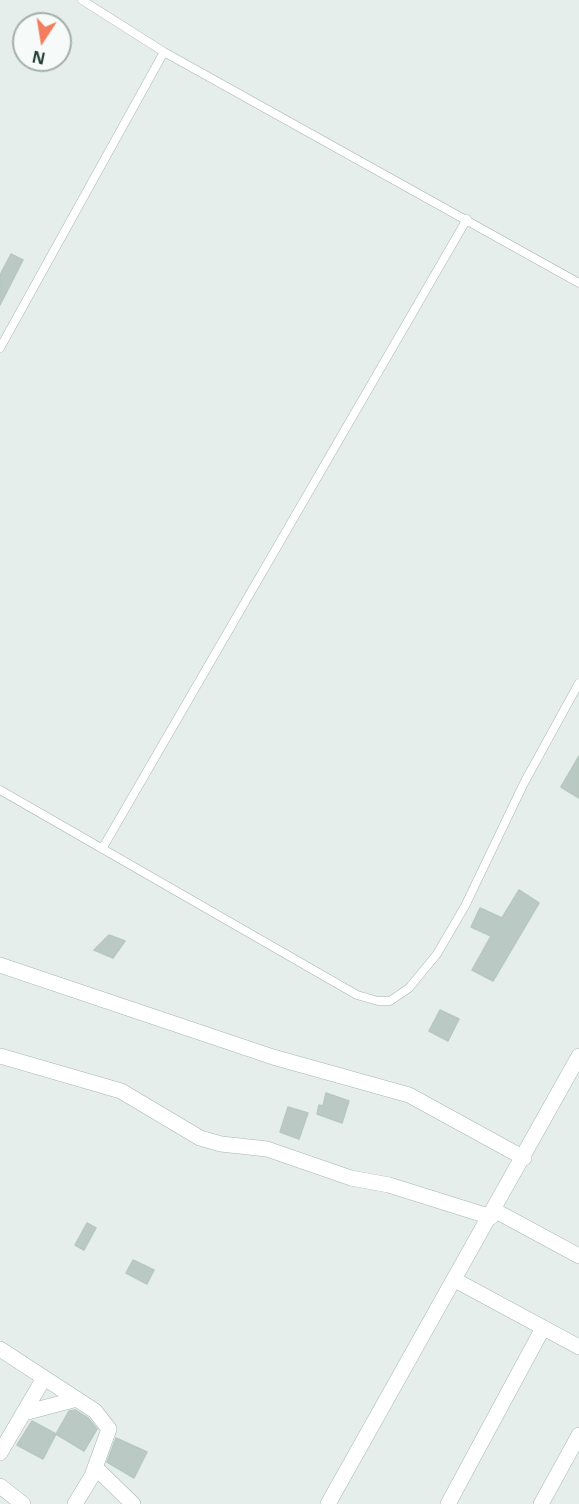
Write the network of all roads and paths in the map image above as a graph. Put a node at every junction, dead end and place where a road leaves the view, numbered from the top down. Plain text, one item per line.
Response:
1 (82, 0) edge
2 (164, 52) junction
3 (467, 219) junction
4 (579, 283) edge
5 (0, 348) edge
6 (579, 683) edge
7 (0, 790) edge
8 (102, 849) junction
9 (0, 965) edge
10 (0, 1056) edge
11 (579, 1056) edge
12 (524, 1158) junction
13 (492, 1214) junction
14 (579, 1256) edge
15 (455, 1280) junction
16 (543, 1328) junction
17 (579, 1347) edge
18 (0, 1349) edge
19 (44, 1378) junction
20 (77, 1399) junction
21 (24, 1413) junction
22 (579, 1435) edge
23 (0, 1454) edge
24 (95, 1467) junction
25 (0, 1486) edge
26 (0, 1499) edge
27 (3, 1504) edge
28 (23, 1504) edge
29 (75, 1504) edge
30 (133, 1504) edge
31 (328, 1504) edge
32 (448, 1504) edge
33 (541, 1504) edge

1 - 2 lane
2 - 3 lane
2 - 5 lane
3 - 4 lane
3 - 8 lane
6 - 8 lane
7 - 8 lane
9 - 12 street
10 - 13 street
11 - 12 street
12 - 13 street
13 - 14 street
13 - 15 street
15 - 16 street
15 - 31 street
16 - 17 street
16 - 32 street
18 - 19 street
19 - 20 street
19 - 21 street
20 - 21 street
20 - 24 street
21 - 23 street
22 - 33 street
24 - 29 street
24 - 30 street
25 - 28 street
26 - 27 street

